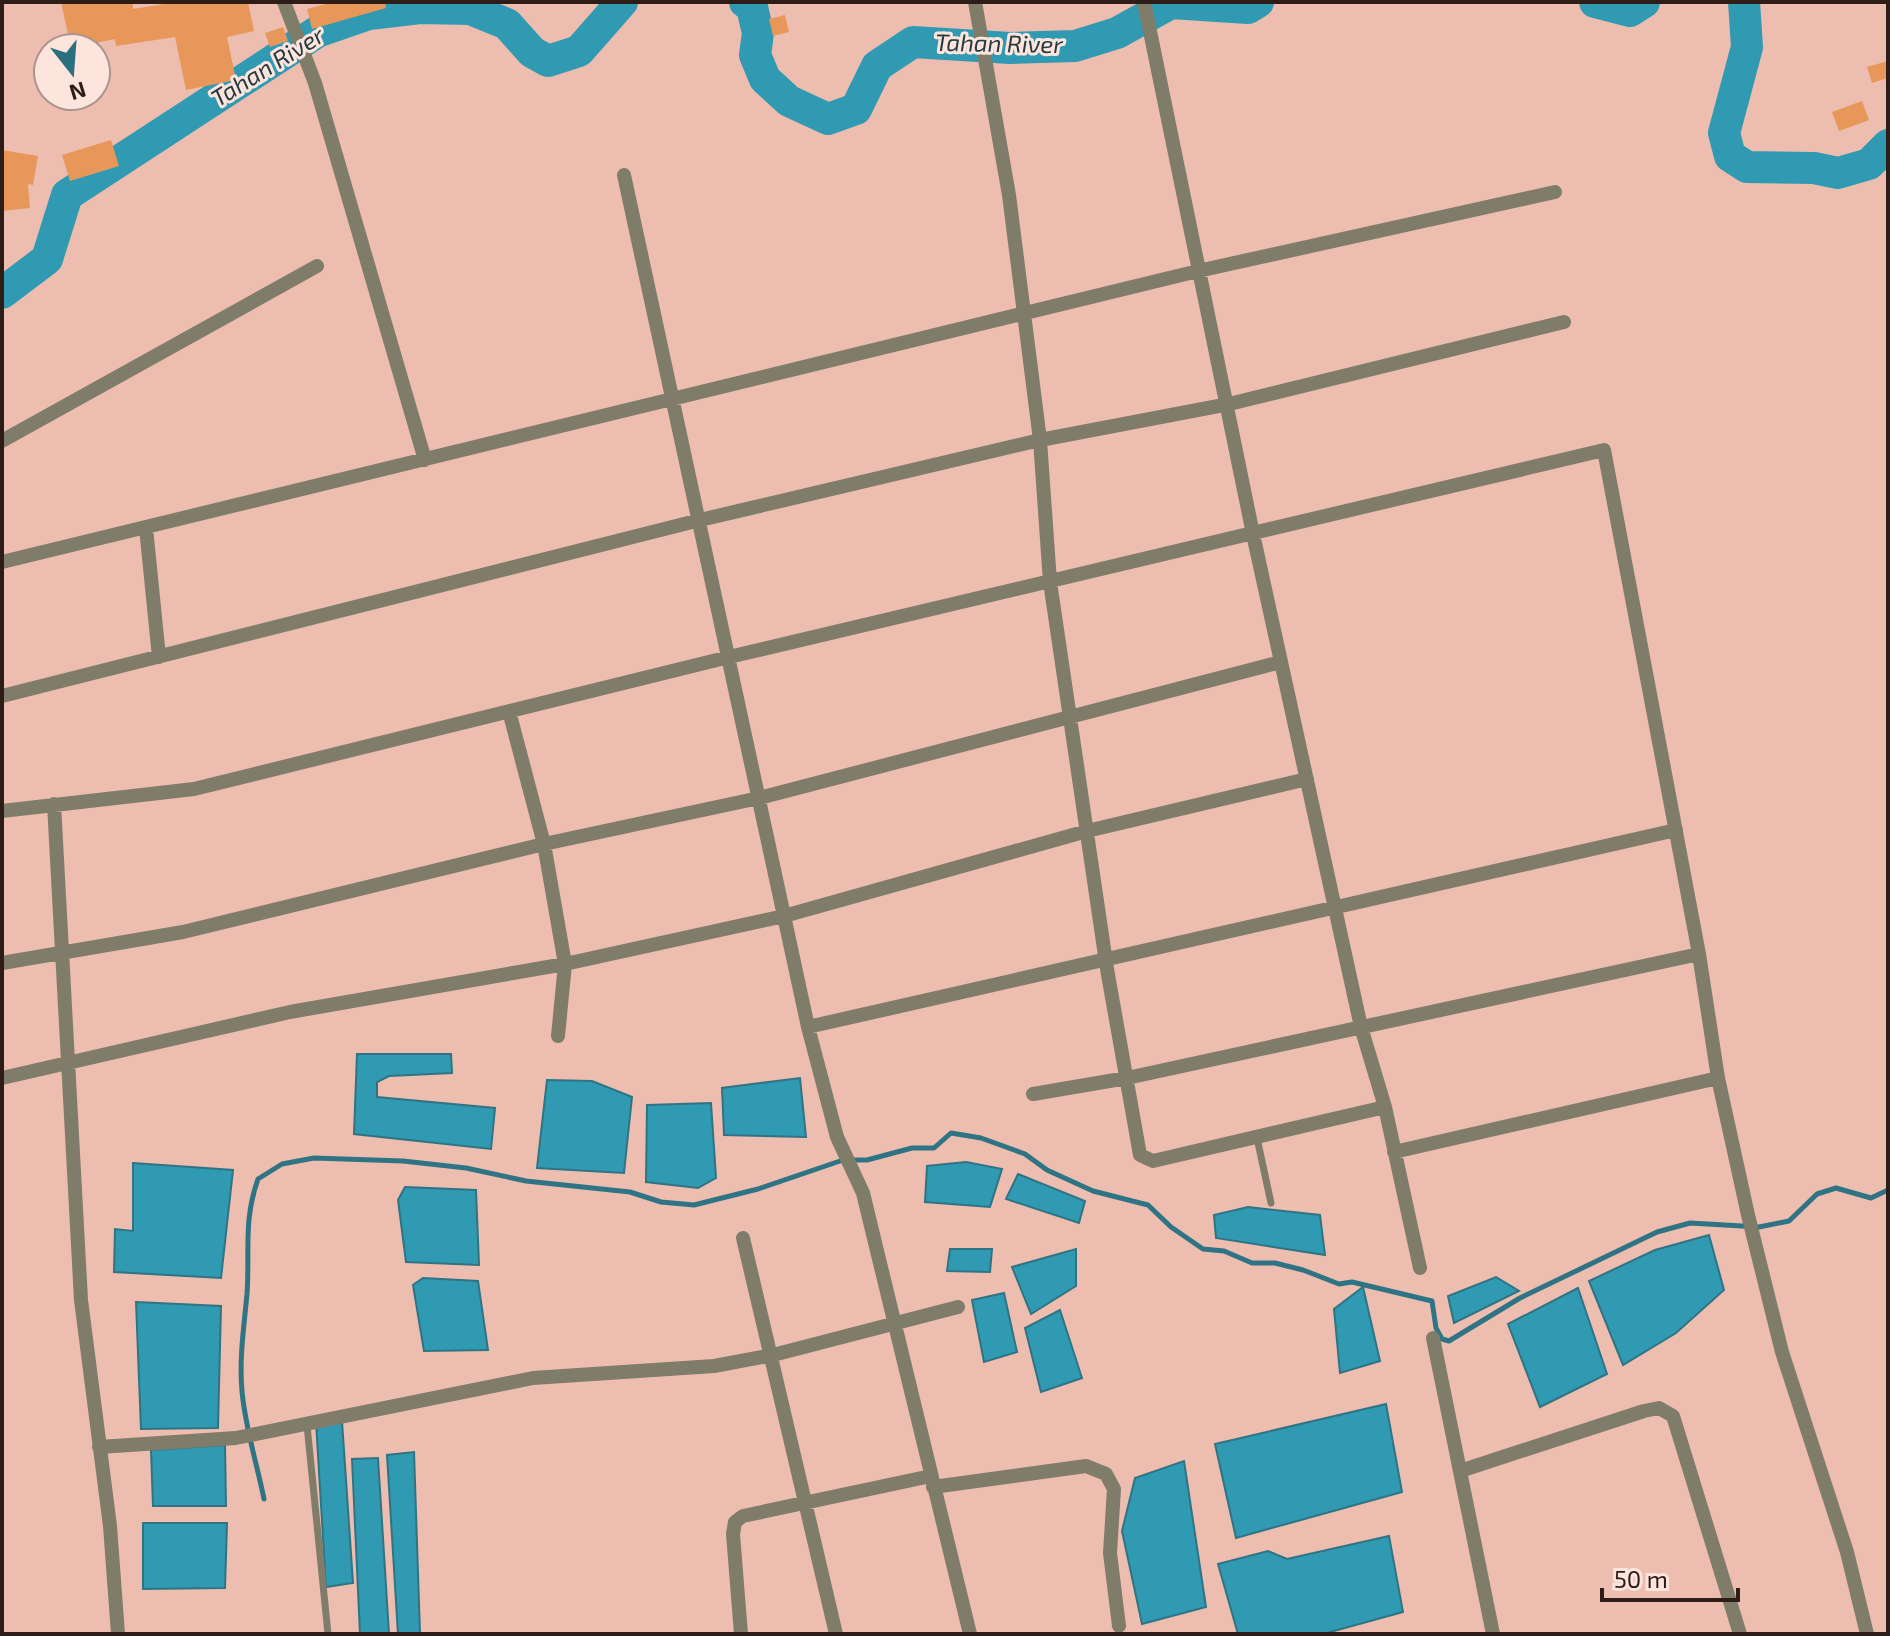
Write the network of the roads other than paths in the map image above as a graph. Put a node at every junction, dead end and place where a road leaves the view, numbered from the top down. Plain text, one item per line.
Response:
1 (975, 2) edge
2 (1144, 2) edge
3 (286, 8) edge
4 (624, 175) dead end
5 (1555, 192) dead end
6 (317, 266) dead end
7 (1198, 271) junction
8 (1022, 313) junction
9 (1564, 322) dead end
10 (673, 400) junction
11 (1229, 404) junction
12 (1040, 440) junction
13 (2, 441) edge
14 (425, 460) junction
15 (700, 520) junction
16 (146, 528) junction
17 (1253, 534) junction
18 (2, 562) edge
19 (1050, 582) junction
20 (159, 657) junction
21 (729, 657) junction
22 (1281, 662) junction
23 (2, 696) edge
24 (509, 711) junction
25 (1069, 717) junction
26 (1307, 779) junction
27 (759, 798) junction
28 (54, 804) junction
29 (2, 811) edge
30 (1676, 830) junction
31 (1087, 831) junction
32 (544, 844) junction
33 (1335, 908) junction
34 (784, 916) junction
35 (61, 954) junction
36 (1699, 954) junction
37 (1106, 958) junction
38 (2, 963) edge
39 (565, 964) junction
40 (808, 1027) junction
41 (1361, 1027) junction
42 (558, 1036) dead end
43 (66, 1064) junction
44 (2, 1078) edge
45 (1127, 1078) junction
46 (1718, 1078) junction
47 (1033, 1094) dead end
48 (1385, 1107) junction
49 (1257, 1138) junction
50 (1394, 1152) junction
51 (1271, 1203) dead end
52 (743, 1238) dead end
53 (1420, 1268) dead end
54 (958, 1307) dead end
55 (895, 1323) junction
56 (1433, 1338) dead end
57 (773, 1355) junction
58 (307, 1425) junction
59 (99, 1447) junction
60 (1460, 1471) junction
61 (932, 1482) junction
62 (805, 1501) junction
63 (1119, 1626) dead end
64 (118, 1634) edge
65 (328, 1634) edge
66 (741, 1634) edge
67 (836, 1634) edge
68 (970, 1634) edge
69 (1493, 1634) edge
70 (1740, 1634) edge
71 (1867, 1634) edge

1 - 8 street
2 - 7 street
3 - 14 street
4 - 10 street
5 - 7 street
6 - 13 street
7 - 8 street
7 - 11 street
8 - 10 street
8 - 12 street
9 - 11 street
10 - 14 street
10 - 15 street
11 - 12 street
11 - 17 street
12 - 15 street
12 - 19 street
14 - 16 street
15 - 20 street
15 - 21 street
16 - 18 street
16 - 20 street
17 - 19 street
17 - 22 street
17 - 30 street
19 - 21 street
19 - 25 street
20 - 23 street
21 - 24 street
21 - 27 street
22 - 25 street
22 - 26 street
24 - 28 street
24 - 32 street
25 - 27 street
25 - 31 street
26 - 31 street
26 - 33 street
27 - 32 street
27 - 34 street
28 - 29 street
28 - 35 street
30 - 33 street
30 - 36 street
31 - 34 street
31 - 37 street
32 - 35 street
32 - 39 street
33 - 37 street
33 - 41 street
34 - 39 street
34 - 40 street
35 - 38 street
35 - 43 street
36 - 41 street
36 - 46 street
37 - 40 street
37 - 45 street
39 - 42 street
39 - 43 street
40 - 55 street
41 - 45 street
41 - 48 street
43 - 44 street
43 - 59 street
45 - 47 street
45 - 49 street
46 - 50 street
46 - 71 street
48 - 49 street
48 - 50 street
49 - 51 lane
50 - 53 street
52 - 57 street
54 - 55 street
55 - 57 street
55 - 61 street
56 - 60 street
57 - 58 street
57 - 62 street
58 - 59 street
58 - 65 lane
59 - 64 street
60 - 69 street
60 - 70 street
61 - 62 street
61 - 63 street
61 - 68 street
62 - 66 street
62 - 67 street

